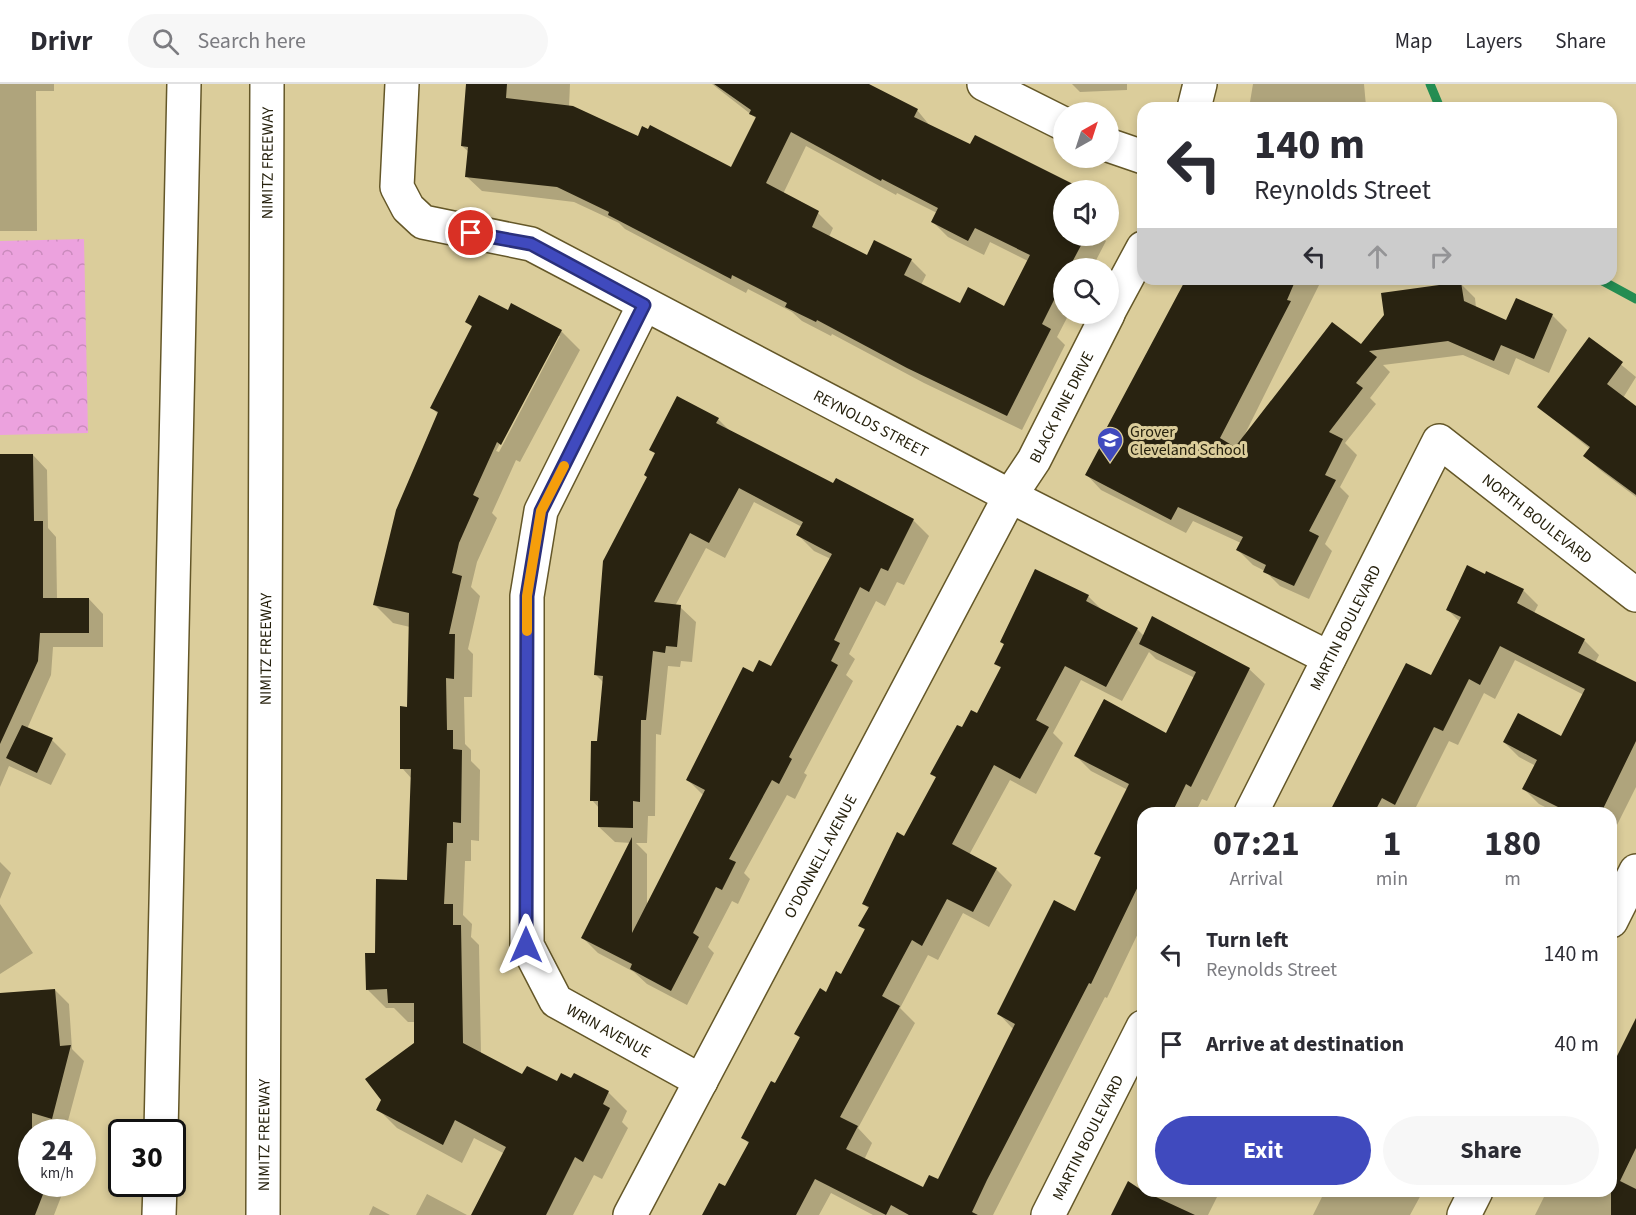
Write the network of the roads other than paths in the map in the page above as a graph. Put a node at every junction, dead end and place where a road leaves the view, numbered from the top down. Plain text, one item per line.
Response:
1 (184, 84) edge
2 (267, 84) edge
3 (402, 84) edge
4 (984, 84) edge
5 (1200, 84) edge
6 (1196, 102) edge
7 (1053, 118) edge
8 (1119, 149) edge
9 (1137, 155) edge
10 (1137, 259) edge
11 (1119, 293) edge
12 (644, 305) junction
13 (1102, 324) edge
14 (1439, 441) joint
15 (1010, 495) junction
16 (1636, 595) edge
17 (1329, 658) junction
18 (1254, 807) edge
19 (1636, 871) edge
20 (1617, 909) edge
21 (1137, 1039) edge
22 (701, 1080) junction
23 (161, 1119) edge
24 (160, 1197) edge
25 (1473, 1197) edge
26 (159, 1215) edge
27 (263, 1215) edge
28 (630, 1215) edge
29 (1048, 1215) edge
30 (1464, 1215) edge

1 - 23 main road
2 - 27 main road, NIMITZ FREEWAY
3 - 12 main road, REYNOLDS STREET
4 - 7 main road
5 - 6 main road
8 - 9 main road
10 - 11 main road, BLACK PINE DRIVE
12 - 15 main road, REYNOLDS STREET
12 - 22 main road, WRIN AVENUE
13 - 15 main road, BLACK PINE DRIVE
14 - 16 main road, NORTH BOULEVARD
14 - 17 main road, MARTIN BOULEVARD
15 - 17 main road, REYNOLDS STREET
15 - 22 main road, O'DONNELL AVENUE
17 - 18 main road, MARTIN BOULEVARD
19 - 20 main road
21 - 29 main road, MARTIN BOULEVARD
22 - 28 main road, O'DONNELL AVENUE
24 - 26 main road
25 - 30 main road

